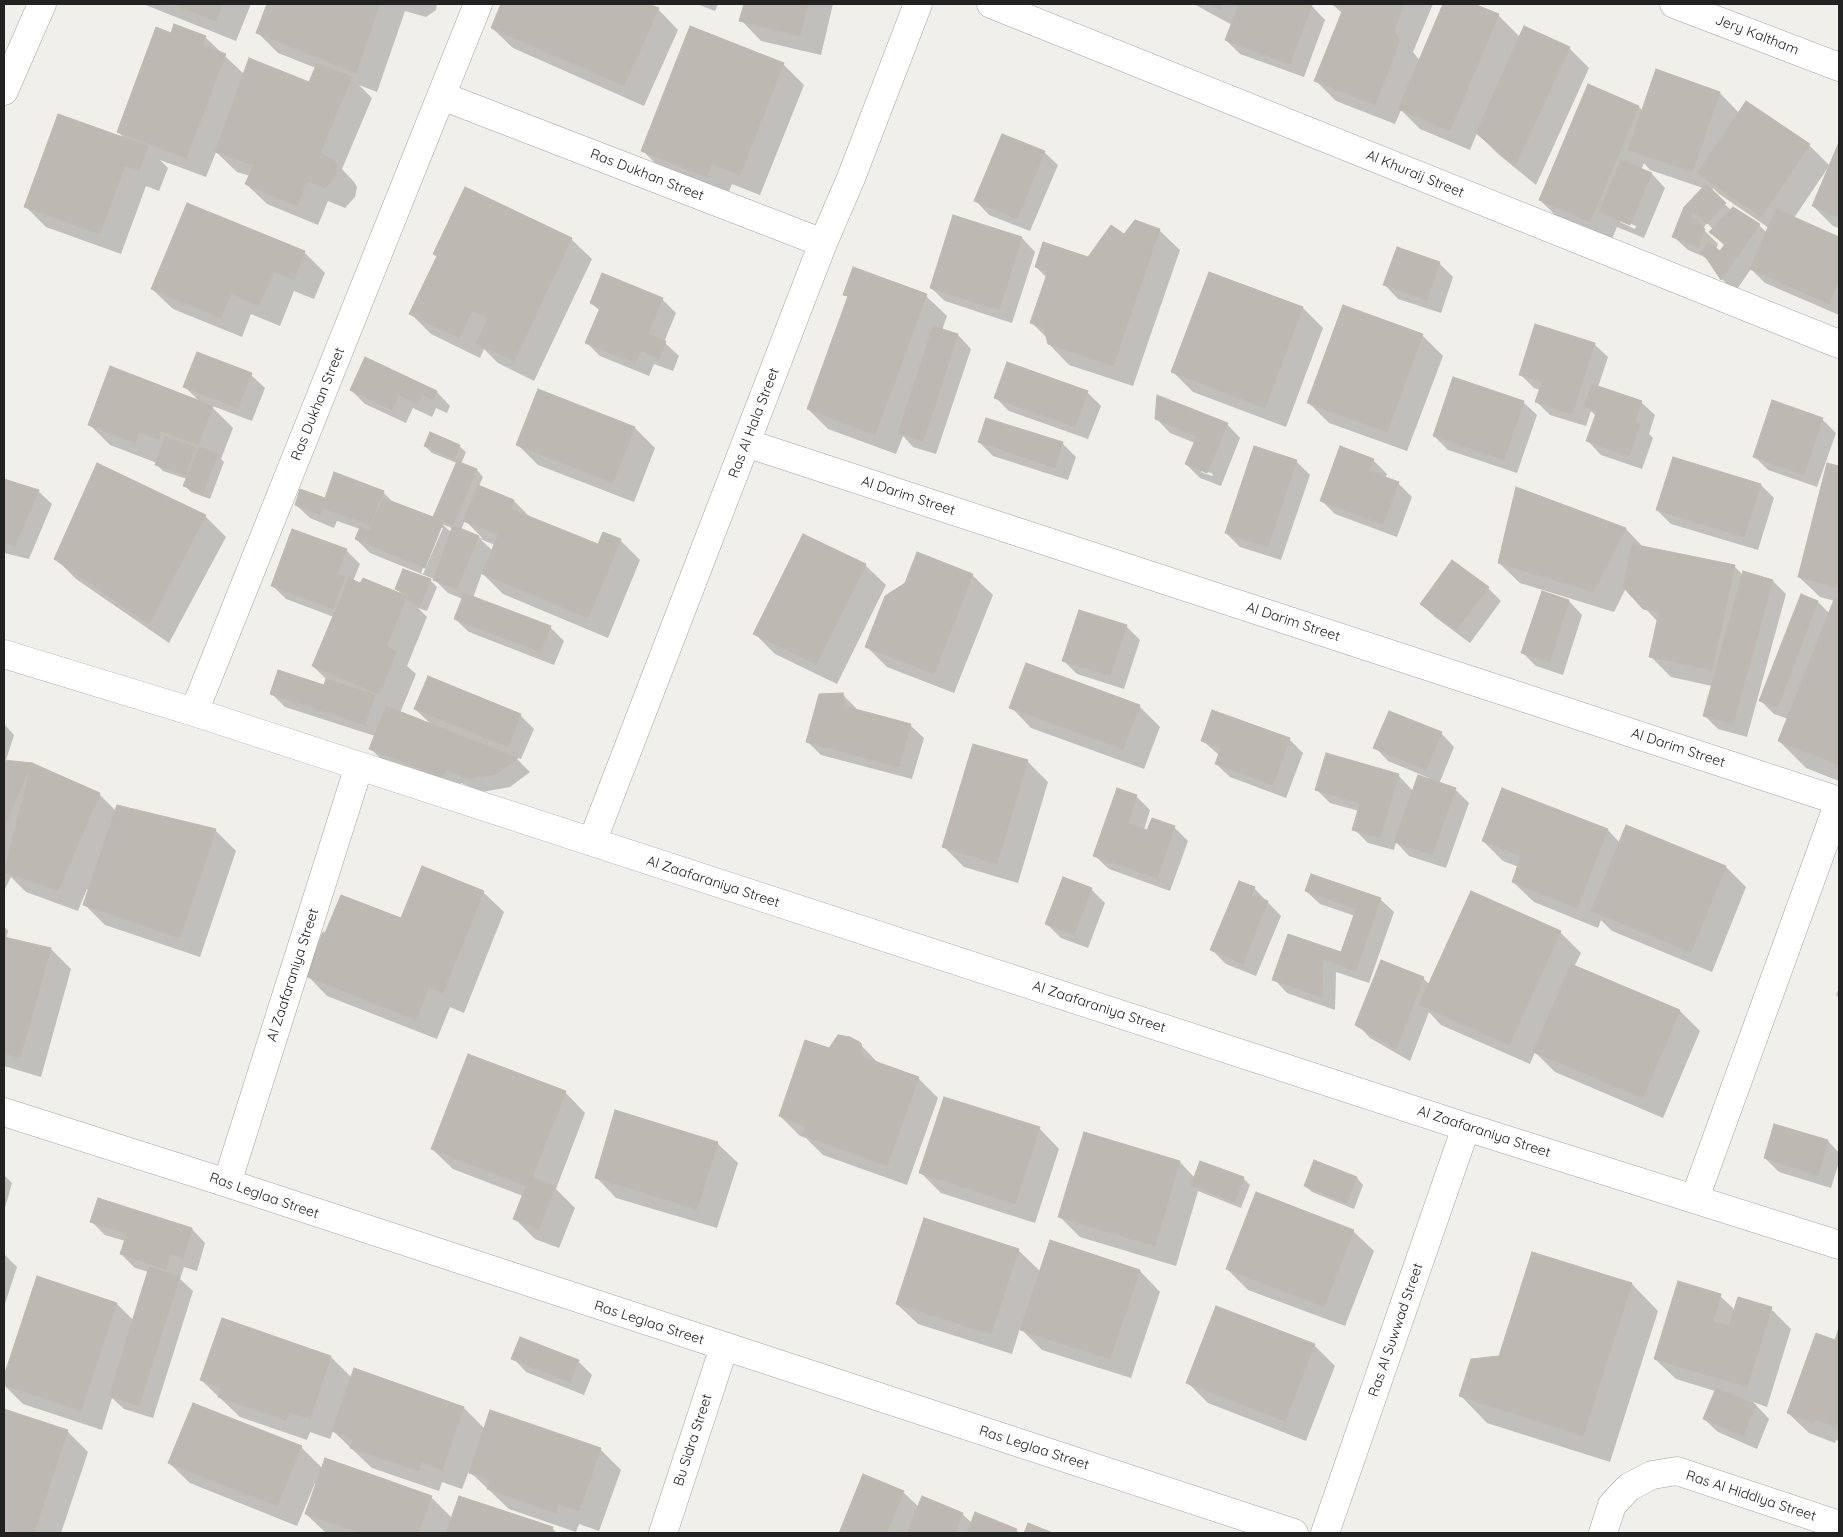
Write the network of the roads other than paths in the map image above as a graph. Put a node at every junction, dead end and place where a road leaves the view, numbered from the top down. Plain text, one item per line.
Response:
1 (42, 4) edge
2 (478, 4) edge
3 (918, 4) edge
4 (991, 4) edge
5 (1674, 4) edge
6 (1839, 67) edge
7 (4, 91) edge
8 (442, 96) junction
9 (823, 243) junction
10 (1839, 344) edge
11 (746, 443) junction
12 (4, 654) edge
13 (194, 712) junction
14 (359, 766) junction
15 (1839, 802) edge
16 (592, 842) junction
17 (4, 1112) edge
18 (1466, 1127) junction
19 (227, 1183) junction
20 (1695, 1198) junction
21 (1839, 1245) edge
22 (724, 1347) junction
23 (1839, 1525) edge
24 (663, 1533) edge
25 (1294, 1533) edge
26 (1325, 1533) edge
27 (1603, 1533) edge

1 - 7 street
2 - 8 street, Ras Dukhan Street
3 - 9 street, Ras Al Hala Street
4 - 10 street, Al Khuraij Street
5 - 6 street, Jery Kaltham
8 - 9 street, Ras Dukhan Street
8 - 13 street, Ras Dukhan Street
9 - 11 street, Ras Al Hala Street
11 - 15 street, Al Darim Street
11 - 16 street, Ras Al Hala Street
12 - 13 street, Al Zaafaraniya Street
13 - 14 street, Al Zaafaraniya Street
14 - 16 street, Al Zaafaraniya Street
14 - 19 street, Al Zaafaraniya Street
15 - 20 street, Al Darim Street
16 - 18 street, Al Zaafaraniya Street
17 - 19 street, Ras Leglaa Street
18 - 20 street, Al Zaafaraniya Street
18 - 26 street, Ras Al Suwwad Street
19 - 22 street, Ras Leglaa Street
20 - 21 street, Al Zaafaraniya Street
22 - 24 street, Bu Sidra Street
22 - 25 street, Ras Leglaa Street
23 - 27 street, Ras Al Hiddiya Street

